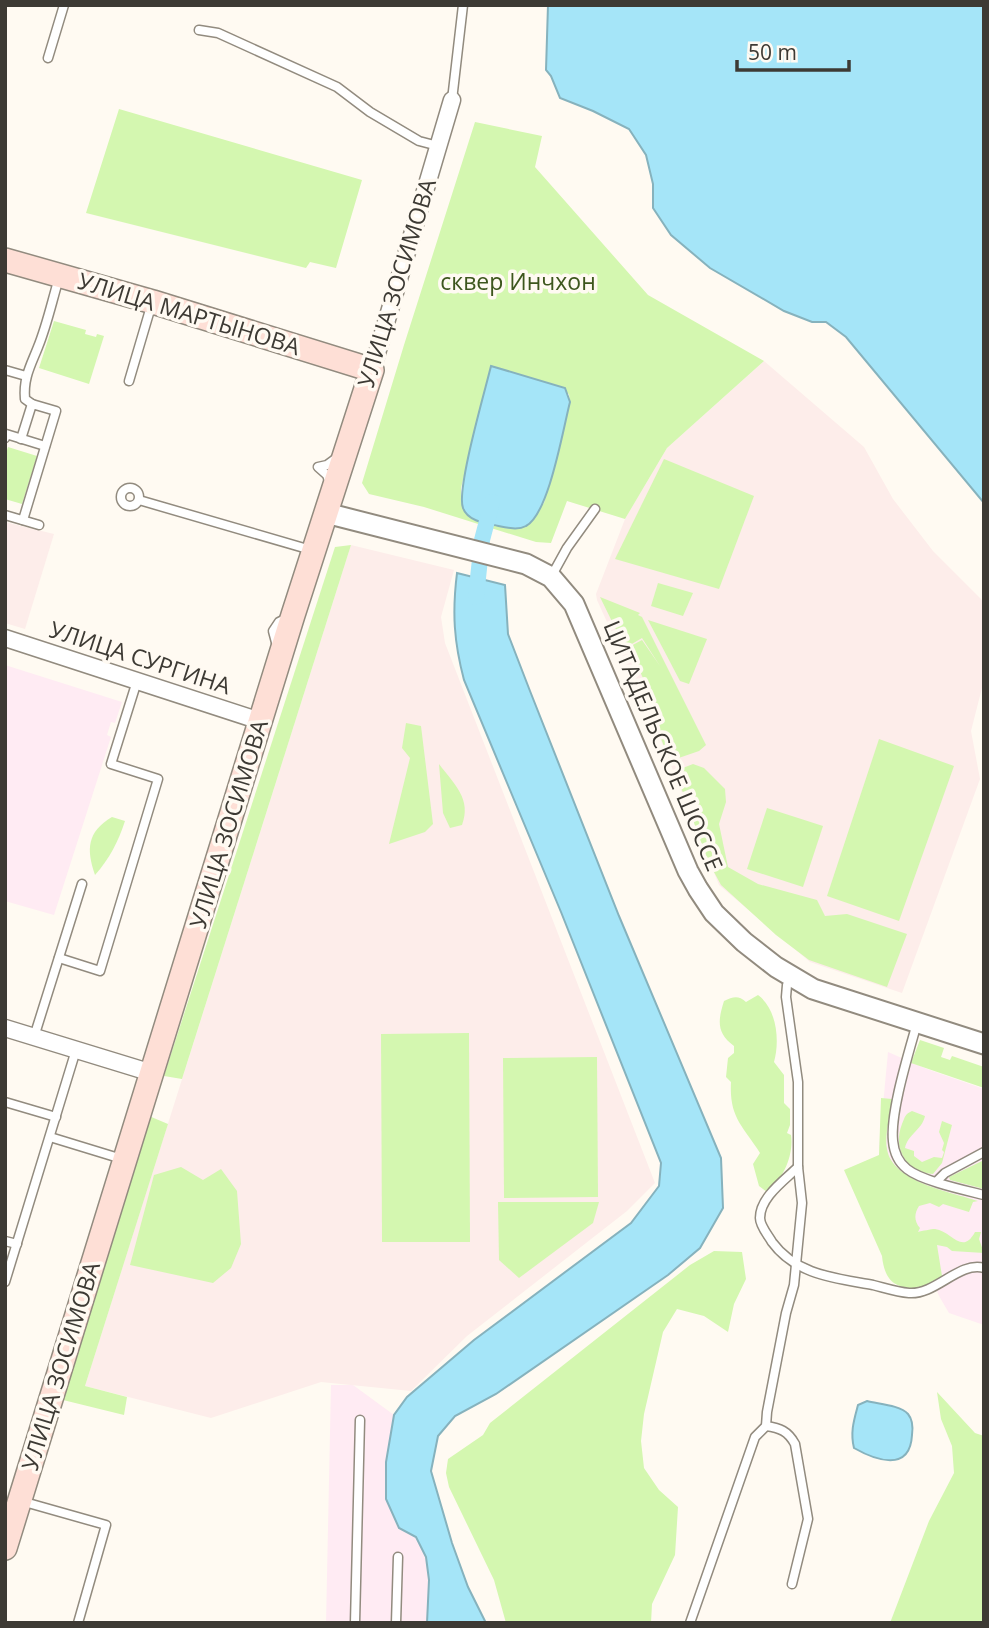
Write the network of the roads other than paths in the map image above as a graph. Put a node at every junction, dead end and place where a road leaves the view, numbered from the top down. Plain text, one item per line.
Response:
1 (64, 5) edge
2 (463, 5) edge
3 (199, 30) dead end
4 (48, 58) dead end
5 (452, 100) joint
6 (438, 146) junction
7 (5, 260) edge
8 (60, 275) junction
9 (153, 302) junction
10 (5, 370) edge
11 (372, 370) junction
12 (26, 376) junction
13 (129, 381) dead end
14 (32, 404) junction
15 (6, 435) edge
16 (21, 439) junction
17 (45, 446) junction
18 (139, 500) dead end
19 (595, 509) dead end
20 (326, 513) junction
21 (5, 514) edge
22 (23, 520) junction
23 (39, 525) dead end
24 (313, 551) junction
25 (551, 577) junction
26 (5, 638) edge
27 (137, 681) junction
28 (260, 721) junction
29 (82, 884) dead end
30 (59, 958) junction
31 (792, 977) junction
32 (917, 1023) junction
33 (5, 1028) edge
34 (34, 1037) junction
35 (984, 1044) edge
36 (76, 1050) junction
37 (152, 1073) junction
38 (5, 1102) edge
39 (56, 1117) junction
40 (50, 1137) junction
41 (984, 1152) edge
42 (125, 1160) junction
43 (798, 1167) junction
44 (937, 1181) junction
45 (984, 1195) edge
46 (5, 1241) edge
47 (17, 1244) junction
48 (796, 1264) junction
49 (984, 1268) edge
50 (5, 1282) edge
51 (360, 1420) dead end
52 (766, 1426) junction
53 (20, 1500) junction
54 (5, 1548) edge
55 (398, 1557) dead end
56 (792, 1584) dead end
57 (78, 1623) edge
58 (355, 1623) edge
59 (396, 1623) edge
60 (690, 1623) edge

1 - 4 lane
2 - 5 lane
3 - 6 lane
5 - 6 street, УЛИЦА ЗОСИМОВА
6 - 11 street, УЛИЦА ЗОСИМОВА
7 - 8 main road, УЛИЦА МАРТЫНОВА
8 - 9 main road, УЛИЦА МАРТЫНОВА
8 - 12 lane
9 - 11 main road, УЛИЦА МАРТЫНОВА
9 - 13 lane
10 - 12 lane
11 - 20 main road, УЛИЦА ЗОСИМОВА
12 - 14 lane
14 - 16 lane
14 - 17 lane
15 - 16 lane
16 - 17 lane
17 - 22 lane
18 - 24 lane
19 - 25 lane
20 - 24 main road, УЛИЦА ЗОСИМОВА
20 - 25 street, ЦИТАДЕЛЬСКОЕ ШОССЕ
21 - 22 lane
22 - 23 lane
24 - 28 main road, УЛИЦА ЗОСИМОВА
25 - 31 street, ЦИТАДЕЛЬСКОЕ ШОССЕ
26 - 27 street, УЛИЦА СУРГИНА
27 - 28 street, УЛИЦА СУРГИНА
27 - 30 lane
28 - 37 main road, УЛИЦА ЗОСИМОВА
29 - 30 lane
30 - 34 lane
31 - 32 street, ЦИТАДЕЛЬСКОЕ ШОССЕ
31 - 43 lane
32 - 35 street, ЦИТАДЕЛЬСКОЕ ШОССЕ
32 - 44 lane
33 - 34 street
34 - 36 street
36 - 37 street
36 - 39 lane
37 - 42 main road, УЛИЦА ЗОСИМОВА
38 - 39 lane
39 - 40 lane
40 - 42 lane
40 - 47 lane
41 - 44 lane
42 - 53 main road, УЛИЦА ЗОСИМОВА
43 - 48 lane
43 - 48 lane
44 - 45 lane
46 - 47 lane
47 - 50 lane
48 - 49 lane
48 - 52 lane
51 - 58 lane
52 - 56 lane
52 - 60 lane
53 - 54 main road, УЛИЦА ЗОСИМОВА
53 - 57 lane
55 - 59 lane

